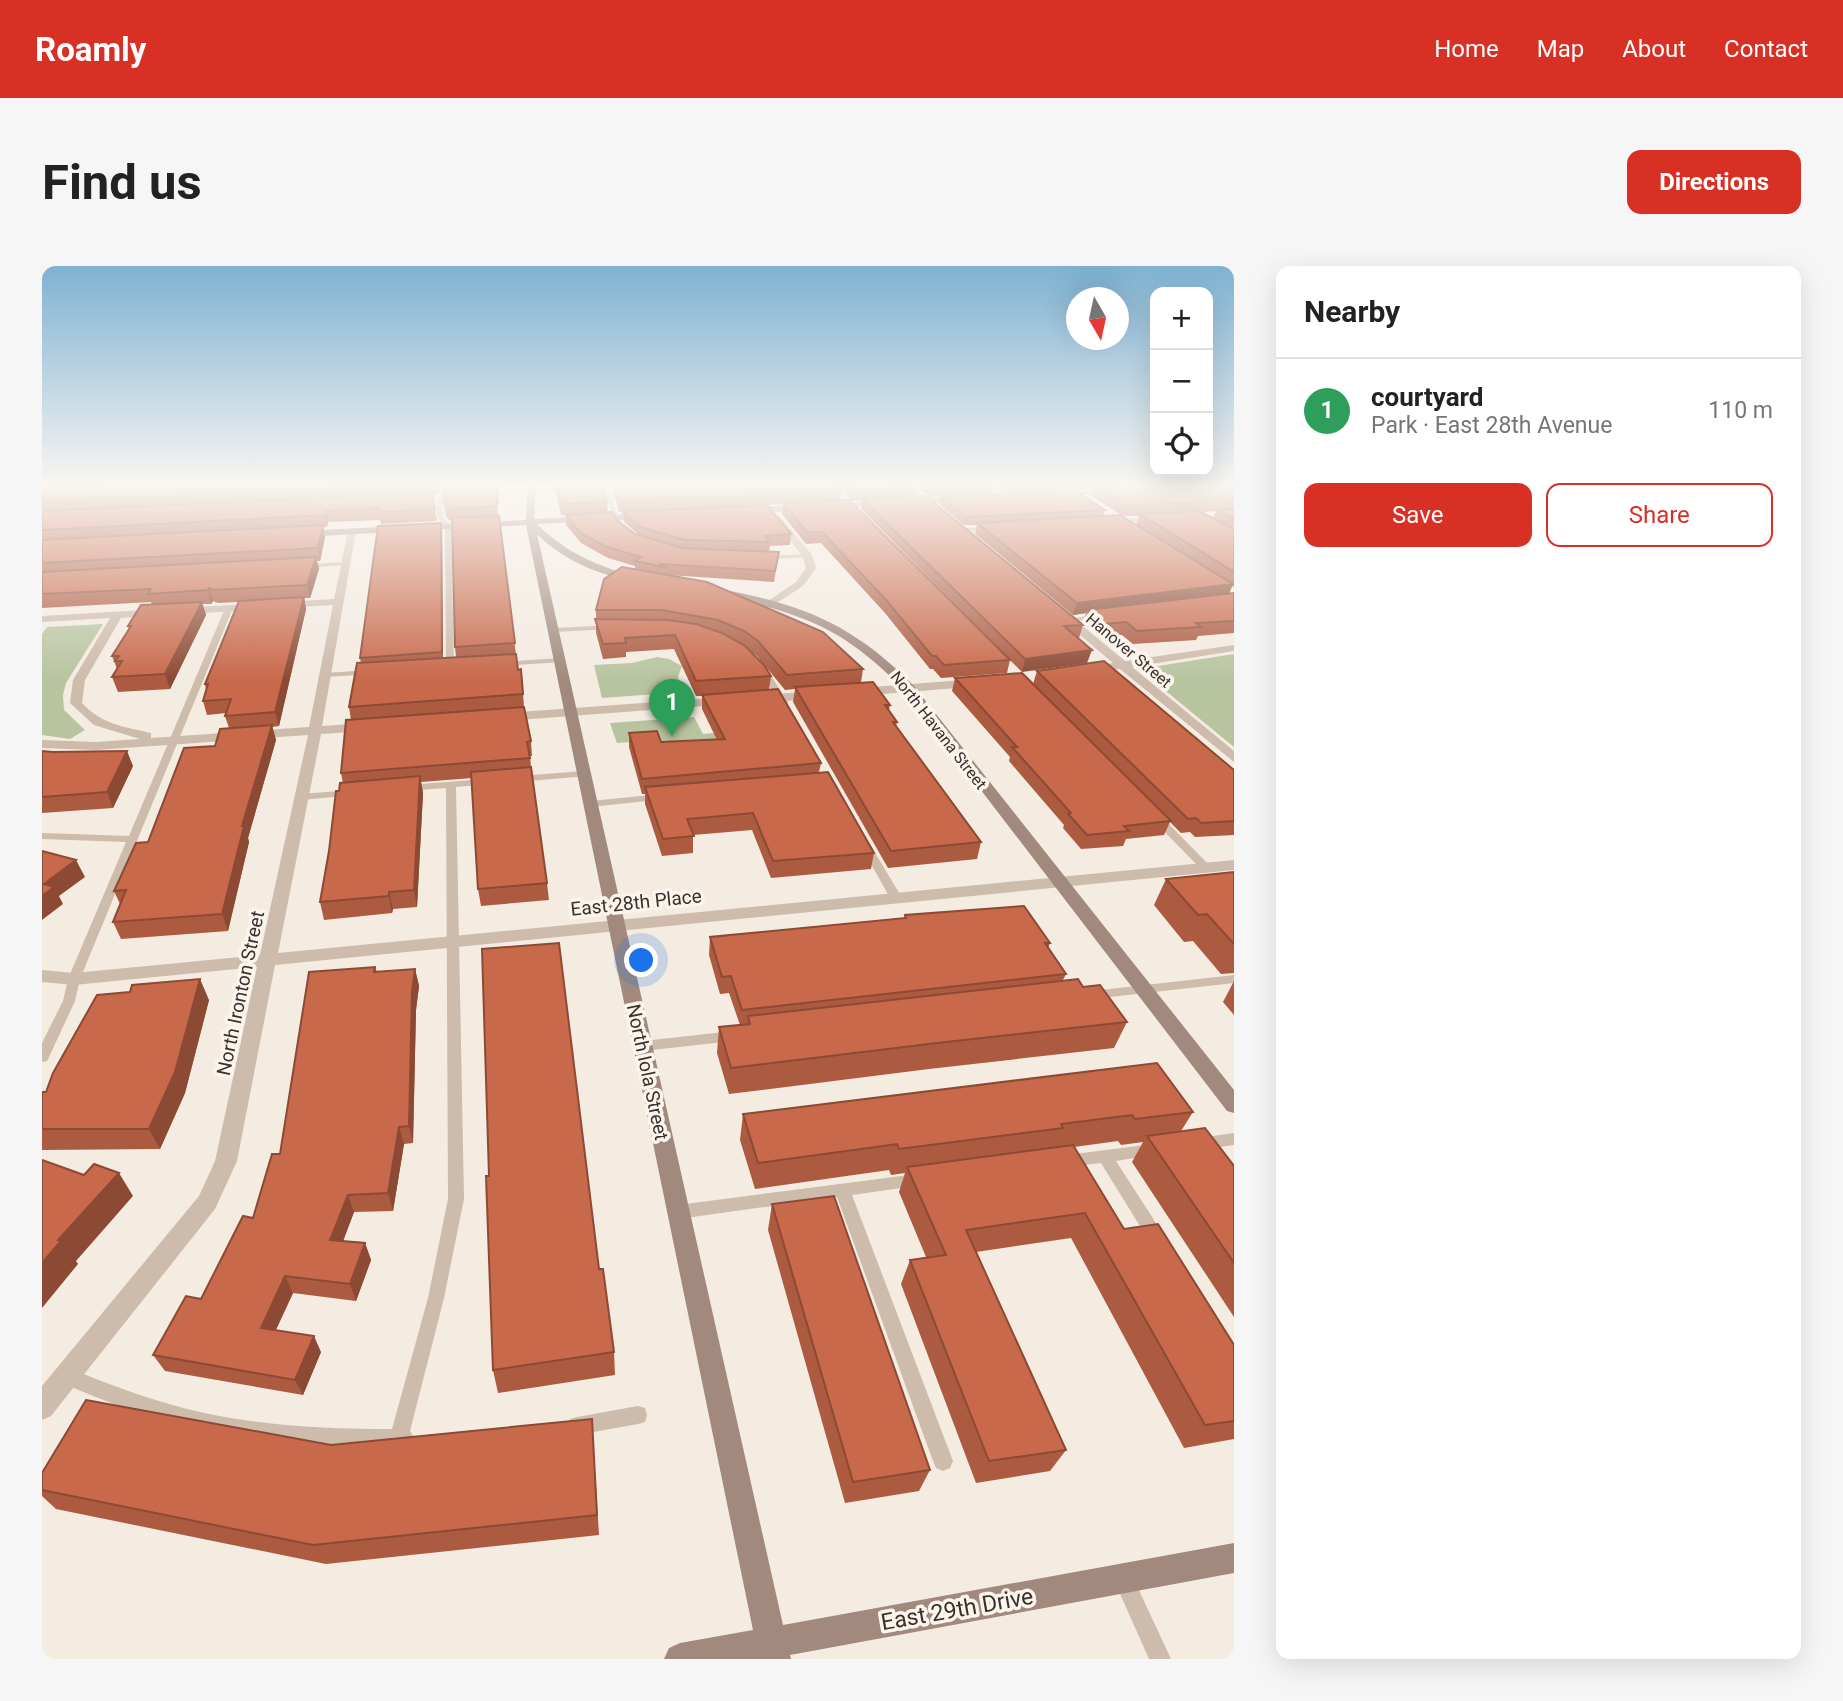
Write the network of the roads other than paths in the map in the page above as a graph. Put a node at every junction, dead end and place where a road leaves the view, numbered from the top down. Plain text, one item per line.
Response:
1 (349, 550) edge
2 (448, 550) edge
3 (536, 550) edge
4 (561, 550) edge
5 (803, 550) edge
6 (807, 555) junction
7 (750, 558) edge
8 (346, 564) junction
9 (299, 566) edge
10 (652, 583) edge
11 (702, 589) edge
12 (338, 601) junction
13 (772, 603) junction
14 (1049, 604) edge
15 (229, 608) junction
16 (1112, 614) edge
17 (117, 615) junction
18 (42, 620) edge
19 (1069, 620) junction
20 (627, 626) edge
21 (554, 630) junction
22 (1234, 648) edge
23 (560, 660) junction
24 (753, 661) edge
25 (488, 665) edge
26 (463, 666) edge
27 (1124, 666) junction
28 (450, 667) junction
29 (437, 668) edge
30 (385, 671) edge
31 (1072, 673) edge
32 (325, 676) junction
33 (992, 682) edge
34 (908, 688) junction
35 (754, 699) edge
36 (740, 700) edge
37 (784, 703) junction
38 (571, 712) junction
39 (486, 718) edge
40 (101, 725) junction
41 (377, 726) edge
42 (315, 731) junction
43 (173, 740) junction
44 (42, 744) edge
45 (60, 747) junction
46 (1234, 758) edge
47 (584, 774) junction
48 (450, 785) junction
49 (395, 789) edge
50 (368, 792) edge
51 (302, 797) junction
52 (669, 797) edge
53 (591, 804) junction
54 (1147, 808) edge
55 (42, 836) edge
56 (132, 839) junction
57 (862, 841) edge
58 (1234, 865) edge
59 (1206, 868) junction
60 (1058, 882) junction
61 (896, 898) junction
62 (617, 925) junction
63 (454, 942) junction
64 (268, 960) junction
65 (42, 976) edge
66 (74, 979) junction
67 (1234, 979) edge
68 (1144, 989) junction
69 (1080, 996) edge
70 (751, 1034) edge
71 (643, 1046) junction
72 (42, 1057) edge
73 (1234, 1105) edge
74 (1234, 1139) edge
75 (1105, 1156) junction
76 (1050, 1163) edge
77 (939, 1178) edge
78 (842, 1190) junction
79 (678, 1212) junction
80 (1162, 1248) edge
81 (68, 1377) junction
82 (42, 1407) edge
83 (638, 1415) dead end
84 (564, 1428) edge
85 (399, 1438) junction
86 (423, 1438) edge
87 (943, 1461) dead end
88 (1234, 1558) edge
89 (1123, 1578) junction
90 (773, 1651) edge
91 (680, 1659) edge
92 (1160, 1659) edge

1 - 8 street, North Ironton Street
2 - 28 lane
3 - 21 street, North Iola Street
4 - 10 street
5 - 6 street
6 - 7 lane
6 - 13 street
8 - 9 lane
8 - 12 street, North Ironton Street
11 - 13 street, North Havana Street
12 - 15 street
12 - 32 street, North Ironton Street
13 - 34 street, North Havana Street
14 - 19 street, Hanover Street
15 - 17 street
15 - 43 lane
16 - 19 lane
17 - 18 street
17 - 40 street
19 - 27 street, Hanover Street
20 - 21 lane
21 - 23 street, North Iola Street
22 - 27 street
23 - 25 lane
23 - 38 street, North Iola Street
24 - 37 lane
26 - 28 lane
27 - 31 street
27 - 46 street, Hanover Street
28 - 29 lane
30 - 32 lane
32 - 42 street, North Ironton Street
33 - 34 street
34 - 37 street
34 - 60 street, North Havana Street
35 - 37 street
36 - 38 street
38 - 39 street
38 - 47 street, North Iola Street
40 - 43 street
40 - 45 street
41 - 42 street
42 - 43 street
42 - 51 street, North Ironton Street
43 - 45 street
43 - 56 lane
44 - 45 street
47 - 48 lane
47 - 53 street, North Iola Street
48 - 49 lane
48 - 63 lane
50 - 51 lane
51 - 64 street, North Ironton Street
52 - 53 lane
53 - 62 street, North Iola Street
54 - 59 lane
55 - 56 lane
56 - 66 lane
57 - 61 lane
58 - 59 street, East 28th Place
59 - 60 street, East 28th Place
60 - 61 street, East 28th Place
60 - 68 street, North Havana Street
61 - 62 street, East 28th Place
62 - 63 street, East 28th Place
62 - 71 street, North Iola Street
63 - 64 street, East 28th Place
63 - 85 lane
64 - 66 street, East 28th Place
64 - 81 street, North Ironton Street
65 - 66 street, East 28th Place
66 - 72 lane
67 - 68 lane
68 - 69 lane
68 - 73 street, North Havana Street
70 - 71 lane
71 - 79 street, North Iola Street
74 - 75 lane
75 - 76 lane
75 - 80 lane
77 - 78 lane
78 - 79 lane
78 - 87 lane
79 - 90 street, North Iola Street
81 - 82 street, North Ironton Street
81 - 85 lane
83 - 84 lane
85 - 86 lane
88 - 89 street, East 29th Drive
89 - 90 street, East 29th Drive
89 - 92 lane
90 - 91 street, East 29th Drive

